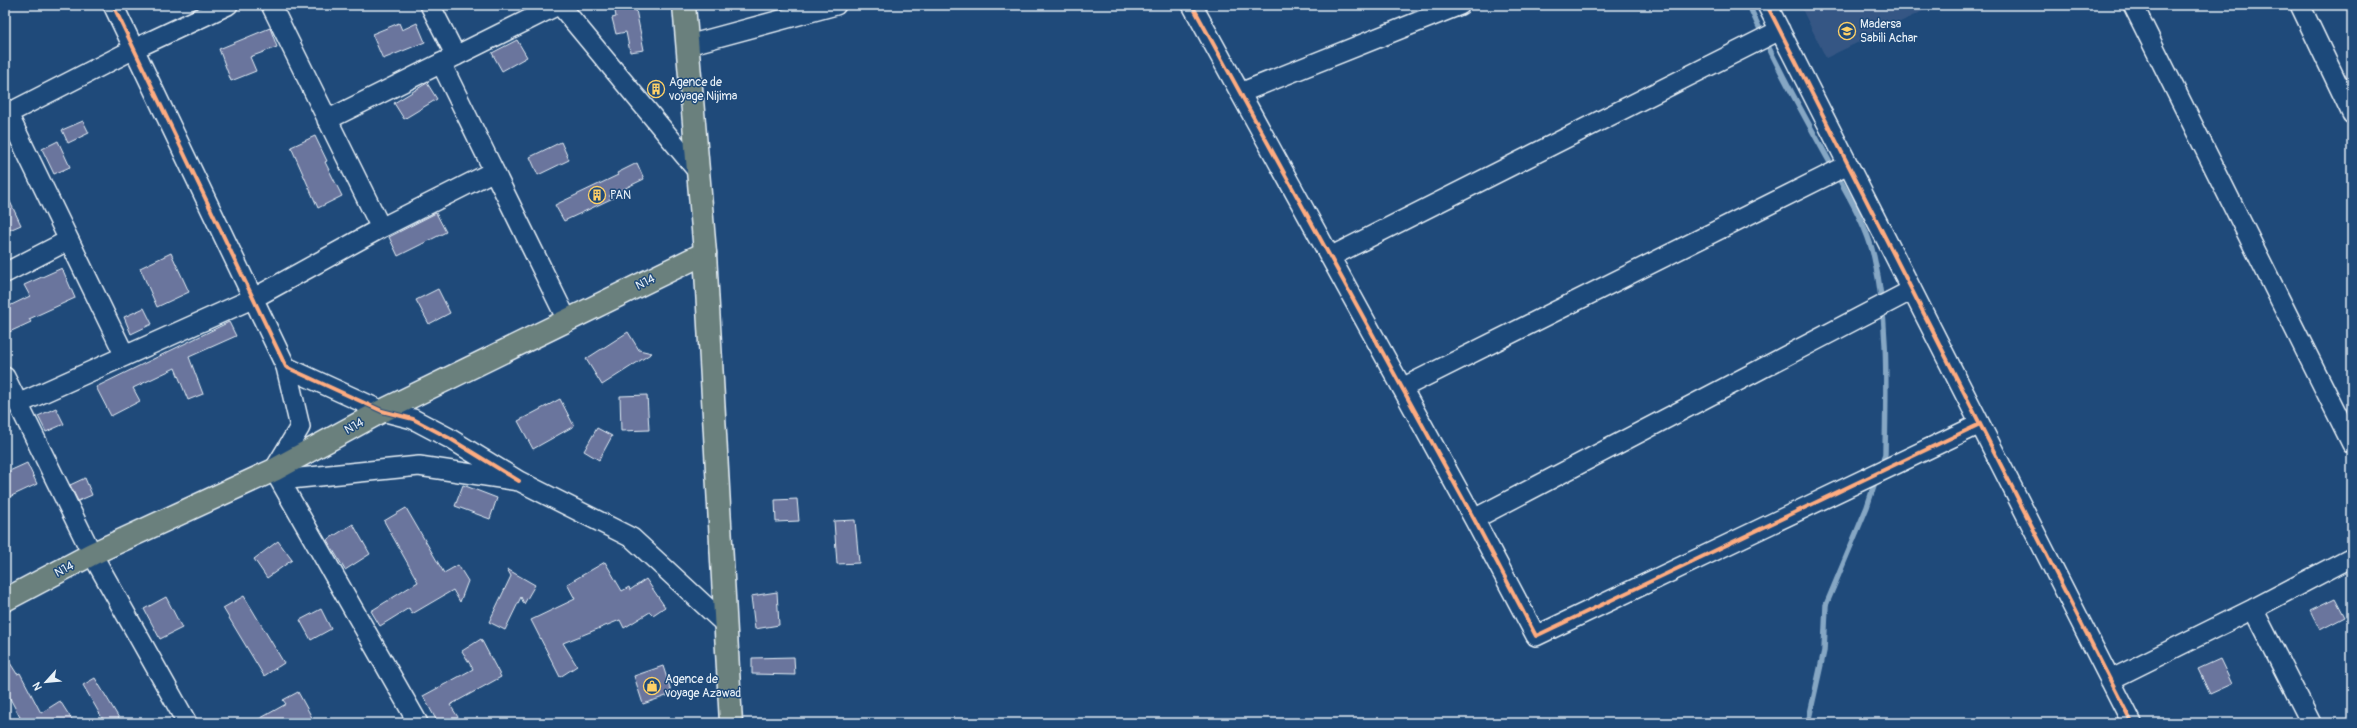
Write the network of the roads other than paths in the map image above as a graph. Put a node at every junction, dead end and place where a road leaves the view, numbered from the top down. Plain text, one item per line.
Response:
1 (113, 5) edge
2 (228, 5) edge
3 (270, 5) edge
4 (430, 5) edge
5 (559, 5) edge
6 (684, 5) edge
7 (836, 5) edge
8 (1192, 5) edge
9 (1460, 5) edge
10 (1767, 5) edge
11 (2300, 5) edge
12 (2139, 7) edge
13 (1780, 30) junction
14 (688, 45) junction
15 (136, 48) junction
16 (448, 60) junction
17 (1240, 93) junction
18 (6, 112) edge
19 (2352, 114) edge
20 (327, 120) junction
21 (1848, 164) junction
22 (494, 171) junction
23 (700, 173) junction
24 (380, 228) junction
25 (69, 240) junction
26 (705, 253) junction
27 (1330, 257) junction
28 (5, 273) edge
29 (1912, 290) junction
30 (254, 298) junction
31 (567, 320) junction
32 (125, 356) junction
33 (286, 367) junction
34 (5, 377) edge
35 (1402, 388) junction
36 (18, 404) junction
37 (382, 410) junction
38 (1980, 424) junction
39 (2352, 444) edge
40 (277, 475) junction
41 (519, 481) junction
42 (1474, 519) junction
43 (92, 554) junction
44 (2352, 558) edge
45 (5, 600) edge
46 (2253, 610) junction
47 (726, 625) junction
48 (2110, 680) junction
49 (187, 723) edge
50 (418, 723) edge
51 (731, 723) edge
52 (2132, 723) edge
53 (2311, 723) edge

1 - 15 street
2 - 15 street
3 - 20 street
4 - 16 street
5 - 16 street
5 - 23 street
6 - 14 main road
7 - 14 street
8 - 17 street
9 - 17 street
10 - 13 street
11 - 19 street
12 - 39 street
13 - 21 street
13 - 27 street
14 - 23 main road
15 - 18 street
15 - 30 street
16 - 20 street
16 - 22 street
17 - 27 street
18 - 25 street
20 - 24 street
21 - 29 street
21 - 35 street
22 - 24 street
22 - 31 street
23 - 26 main road
24 - 30 street
25 - 28 street
25 - 32 street
26 - 31 main road, N14
26 - 47 main road
27 - 35 street
29 - 38 street
29 - 42 street
30 - 32 street
30 - 33 street
31 - 37 main road, N14
32 - 36 street
33 - 37 street
33 - 40 street
34 - 36 street
35 - 42 street
36 - 43 street
37 - 40 main road, N14
37 - 41 street
38 - 42 street
38 - 48 street
40 - 41 street
40 - 43 main road, N14
40 - 50 street
41 - 47 street
43 - 45 main road, N14
43 - 49 street
44 - 46 street
46 - 48 street
46 - 53 street
47 - 51 main road
48 - 52 street

